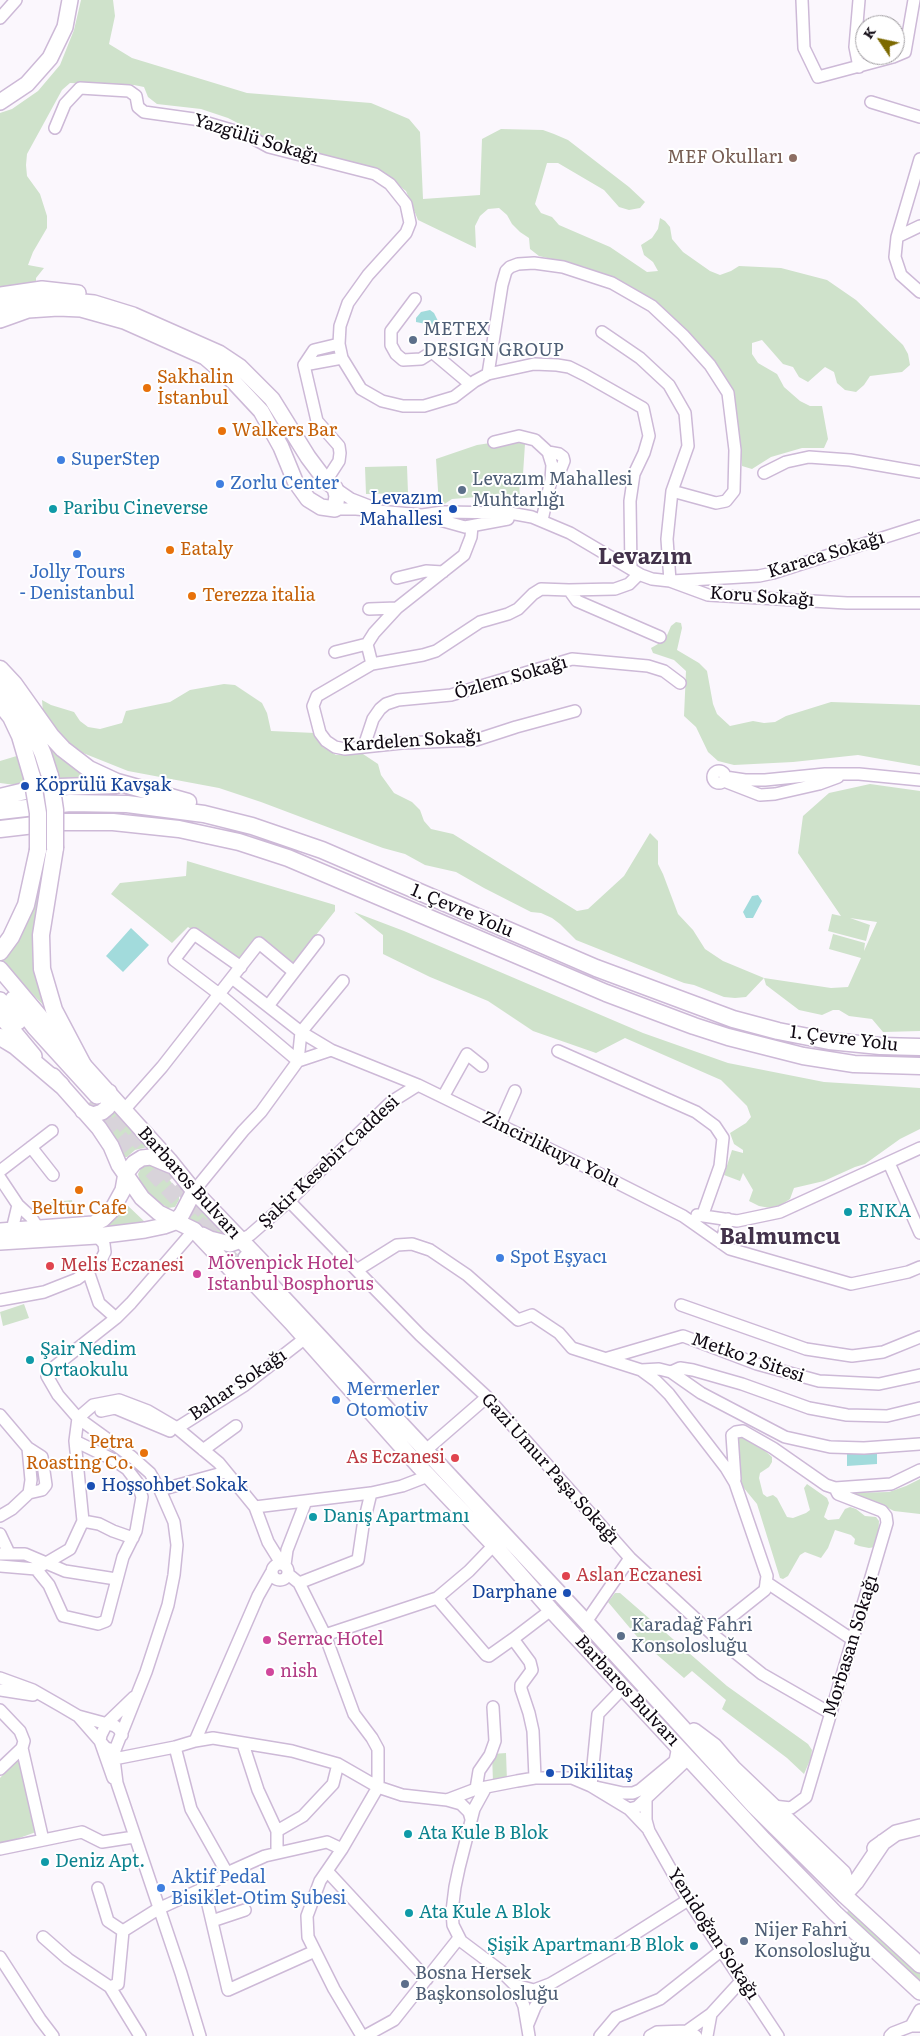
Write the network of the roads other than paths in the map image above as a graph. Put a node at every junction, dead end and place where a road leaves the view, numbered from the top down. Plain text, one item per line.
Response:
1 (16, 0) edge
2 (61, 0) edge
3 (70, 0) edge
4 (802, 0) edge
5 (859, 0) edge
6 (914, 0) edge
7 (0, 18) edge
8 (859, 67) junction
9 (0, 91) edge
10 (0, 102) edge
11 (871, 102) dead end
12 (920, 117) edge
13 (55, 128) dead end
14 (920, 159) edge
15 (917, 177) edge
16 (920, 226) edge
17 (897, 238) junction
18 (920, 292) edge
19 (0, 295) edge
20 (415, 299) dead end
21 (0, 307) edge
22 (116, 308) junction
23 (0, 320) edge
24 (602, 332) dead end
25 (339, 344) junction
26 (342, 358) junction
27 (304, 365) junction
28 (488, 374) junction
29 (470, 384) junction
30 (494, 442) dead end
31 (920, 472) edge
32 (764, 473) dead end
33 (330, 485) junction
34 (672, 491) junction
35 (314, 504) junction
36 (335, 509) junction
37 (384, 511) junction
38 (461, 513) junction
39 (422, 515) junction
40 (537, 519) junction
41 (473, 522) junction
42 (459, 525) junction
43 (920, 526) edge
44 (442, 572) junction
45 (635, 572) junction
46 (397, 578) dead end
47 (670, 581) junction
48 (569, 590) junction
49 (920, 603) edge
50 (397, 608) junction
51 (369, 609) dead end
52 (660, 638) dead end
53 (367, 644) junction
54 (335, 652) dead end
55 (372, 664) junction
56 (0, 669) edge
57 (680, 683) dead end
58 (0, 685) edge
59 (0, 703) edge
60 (575, 711) dead end
61 (364, 746) junction
62 (725, 779) dead end
63 (920, 780) edge
64 (128, 786) junction
65 (0, 797) edge
66 (0, 811) edge
67 (0, 829) edge
68 (274, 832) junction
69 (318, 941) dead end
70 (0, 952) edge
71 (240, 967) junction
72 (294, 972) junction
73 (1, 975) edge
74 (232, 978) junction
75 (342, 980) dead end
76 (219, 994) junction
77 (0, 1000) edge
78 (268, 1006) junction
79 (0, 1015) edge
80 (301, 1032) junction
81 (0, 1037) edge
82 (920, 1047) edge
83 (331, 1050) junction
84 (558, 1051) dead end
85 (298, 1062) junction
86 (83, 1065) junction
87 (482, 1066) dead end
88 (920, 1066) edge
89 (418, 1085) junction
90 (61, 1086) junction
91 (515, 1091) dead end
92 (443, 1097) junction
93 (95, 1101) junction
94 (124, 1110) junction
95 (500, 1125) junction
96 (52, 1131) dead end
97 (31, 1147) junction
98 (920, 1148) edge
99 (889, 1163) junction
100 (177, 1171) junction
101 (0, 1172) edge
102 (126, 1173) junction
103 (54, 1175) dead end
104 (0, 1178) edge
105 (194, 1190) junction
106 (289, 1201) junction
107 (18, 1205) junction
108 (704, 1214) junction
109 (683, 1216) junction
110 (728, 1219) junction
111 (175, 1222) junction
112 (38, 1228) junction
113 (194, 1230) junction
114 (920, 1233) edge
115 (6, 1236) edge
116 (97, 1236) junction
117 (241, 1240) junction
118 (726, 1246) junction
119 (920, 1267) edge
120 (357, 1270) junction
121 (88, 1272) junction
122 (0, 1300) edge
123 (681, 1305) dead end
124 (116, 1318) junction
125 (920, 1337) edge
126 (299, 1343) junction
127 (608, 1358) junction
128 (641, 1370) junction
129 (671, 1372) junction
130 (920, 1375) edge
131 (342, 1381) junction
132 (372, 1392) junction
133 (484, 1395) junction
134 (920, 1408) edge
135 (0, 1416) edge
136 (78, 1418) junction
137 (236, 1426) dead end
138 (177, 1428) junction
139 (75, 1441) junction
140 (920, 1444) edge
141 (424, 1447) junction
142 (203, 1450) junction
143 (920, 1470) edge
144 (226, 1472) junction
145 (428, 1476) junction
146 (736, 1483) junction
147 (835, 1488) junction
148 (160, 1490) junction
149 (372, 1493) junction
150 (306, 1501) junction
151 (475, 1505) junction
152 (255, 1507) junction
153 (0, 1516) edge
154 (84, 1520) junction
155 (0, 1534) edge
156 (133, 1538) junction
157 (494, 1545) junction
158 (5, 1554) edge
159 (630, 1558) junction
160 (0, 1566) edge
161 (41, 1566) junction
162 (279, 1570) junction
163 (116, 1579) junction
164 (766, 1582) junction
165 (299, 1583) junction
166 (437, 1598) junction
167 (551, 1610) junction
168 (586, 1622) junction
169 (711, 1633) junction
170 (325, 1635) junction
171 (513, 1639) junction
172 (853, 1640) junction
173 (0, 1678) edge
174 (623, 1688) junction
175 (0, 1690) edge
176 (135, 1696) junction
177 (47, 1697) junction
178 (493, 1707) dead end
179 (0, 1710) edge
180 (830, 1713) junction
181 (78, 1716) junction
182 (205, 1719) junction
183 (676, 1722) junction
184 (107, 1723) junction
185 (213, 1738) junction
186 (100, 1741) junction
187 (195, 1741) junction
188 (673, 1741) junction
189 (694, 1741) junction
190 (243, 1744) junction
191 (175, 1747) junction
192 (22, 1748) junction
193 (117, 1748) junction
194 (689, 1758) junction
195 (338, 1764) junction
196 (0, 1769) edge
197 (701, 1771) junction
198 (732, 1773) junction
199 (670, 1777) junction
200 (535, 1778) junction
201 (117, 1783) junction
202 (591, 1786) junction
203 (378, 1787) junction
204 (481, 1789) junction
205 (718, 1789) junction
206 (646, 1799) junction
207 (447, 1800) junction
208 (772, 1806) junction
209 (629, 1809) junction
210 (471, 1819) junction
211 (920, 1827) edge
212 (277, 1831) junction
213 (649, 1831) junction
214 (134, 1837) junction
215 (43, 1840) junction
216 (883, 1842) junction
217 (342, 1848) junction
218 (0, 1850) edge
219 (776, 1852) junction
220 (277, 1853) junction
221 (326, 1871) junction
222 (227, 1873) junction
223 (843, 1873) junction
224 (98, 1888) dead end
225 (204, 1888) junction
226 (844, 1895) junction
227 (688, 1900) junction
228 (158, 1909) junction
229 (245, 1910) dead end
230 (212, 1921) junction
231 (122, 1931) junction
232 (43, 1937) dead end
233 (458, 1938) junction
234 (722, 1950) junction
235 (315, 1952) junction
236 (0, 1957) edge
237 (920, 1964) edge
238 (427, 1979) junction
239 (742, 1980) junction
240 (550, 1984) junction
241 (515, 1985) junction
242 (110, 1987) junction
243 (920, 1992) edge
244 (920, 2010) edge
245 (711, 2014) junction
246 (916, 2026) edge
247 (528, 2031) edge
248 (691, 2033) edge
249 (53, 2036) edge
250 (140, 2036) edge
251 (200, 2036) edge
252 (364, 2036) edge
253 (600, 2036) edge
254 (650, 2036) edge
255 (707, 2036) edge
256 (778, 2036) edge
257 (890, 2036) edge

1 - 7 street
2 - 9 main road
3 - 10 main road
4 - 8 street
5 - 8 street
6 - 8 street
11 - 12 street
13 - 25 street, Yazgülü Sokağı
14 - 15 street
15 - 17 street
16 - 17 street
17 - 18 street
19 - 22 main road
20 - 29 street
21 - 22 main road
22 - 33 main road
23 - 35 main road
24 - 34 street
25 - 26 street, Yazgülü Sokağı
25 - 27 street
26 - 27 street
26 - 29 street, Yazgülü Sokağı
27 - 33 street
28 - 29 street, Yazgülü Sokağı
28 - 34 street
28 - 45 street, Yazgülü Sokağı
30 - 40 street
31 - 32 street
33 - 35 main road
33 - 36 main road
33 - 37 street, Koru Sokağı
34 - 47 street
35 - 36 main road
36 - 37 street, Koru Sokağı
37 - 39 street, Koru Sokağı
38 - 39 street, Koru Sokağı
38 - 41 street, Koru Sokağı
38 - 42 street
39 - 42 street, Koru Sokağı
40 - 41 street, Koru Sokağı
40 - 45 street, Koru Sokağı
41 - 42 street, Koru Sokağı
41 - 44 street
43 - 47 street, Karaca Sokağı
44 - 46 street
44 - 50 street
45 - 47 street, Koru Sokağı
45 - 48 street
47 - 49 street, Koru Sokağı
48 - 52 street
48 - 55 street
50 - 51 street
50 - 53 street
53 - 54 street
53 - 55 street
55 - 61 street, Kardelen Sokağı
56 - 64 highway
57 - 61 street, Özlem Sokağı
58 - 86 highway, bridge
59 - 70 highway, bridge
60 - 61 street, Kardelen Sokağı
62 - 63 street
64 - 65 highway
64 - 68 highway
66 - 68 highway, 1. Çevre Yolu
67 - 88 highway, 1. Çevre Yolu
68 - 82 highway, 1. Çevre Yolu
69 - 72 street
71 - 72 street
71 - 74 street
71 - 76 street
72 - 78 street
73 - 86 main road, Barbaros Bulvarı
73 - 93 main road, Barbaros Bulvarı
74 - 76 street
74 - 78 street, Zincirlikuyu Yolu
75 - 80 street
76 - 85 street
76 - 94 street
77 - 93 main road, Barbaros Bulvarı
78 - 80 street, Zincirlikuyu Yolu
79 - 90 main road, Barbaros Bulvarı
80 - 83 street, Zincirlikuyu Yolu
80 - 85 street
81 - 90 highway
83 - 85 street
83 - 89 street, Zincirlikuyu Yolu
84 - 108 street
85 - 105 street
86 - 93 main road, Barbaros Bulvarı
87 - 92 street
89 - 92 street, Zincirlikuyu Yolu
89 - 106 street, Şakir Kesebir Caddesi
90 - 93 main road, Barbaros Bulvarı
91 - 95 street
92 - 95 street, Zincirlikuyu Yolu
93 - 94 main road, Barbaros Bulvarı
93 - 102 main road, Barbaros Bulvarı
94 - 100 main road, Barbaros Bulvarı
95 - 109 street, Zincirlikuyu Yolu
96 - 97 street
97 - 101 street
97 - 103 street
98 - 99 street
99 - 110 street
99 - 114 street
100 - 102 main road
100 - 105 main road, Barbaros Bulvarı
102 - 111 main road, Barbaros Bulvarı
102 - 112 main road
104 - 107 street
105 - 111 main road
105 - 117 main road, Barbaros Bulvarı
106 - 117 street, Şakir Kesebir Caddesi
106 - 120 street, Gazi Umur Paşa Sokağı
107 - 112 street
107 - 115 street
108 - 109 street
108 - 110 street
109 - 118 street, Zincirlikuyu Yolu
110 - 118 street
111 - 113 main road, Barbaros Bulvarı
111 - 116 main road
112 - 115 main road
113 - 117 main road
113 - 124 street
113 - 126 main road, Barbaros Bulvarı
115 - 116 main road
116 - 121 street
117 - 132 main road, Barbaros Bulvarı
118 - 119 street, Zincirlikuyu Yolu
120 - 127 street
120 - 133 street, Gazi Umur Paşa Sokağı
121 - 122 street
121 - 124 street
123 - 125 street
124 - 136 street
126 - 131 main road, Barbaros Bulvarı
126 - 138 street, Bahar Sokağı
127 - 128 street
127 - 130 street, Metko 2 Sitesi
128 - 129 street, Metko 2 Sitesi
128 - 146 street
129 - 134 street, Metko 2 Sitesi
129 - 140 street, Metko 2 Sitesi
131 - 132 main road, Barbaros Bulvarı
131 - 145 main road, Barbaros Bulvarı
132 - 141 main road, Barbaros Bulvarı
133 - 141 street
133 - 159 street, Gazi Umur Paşa Sokağı
135 - 153 street
136 - 138 street
136 - 139 street
136 - 144 street
136 - 148 street
137 - 142 street
138 - 142 street
139 - 154 street
139 - 156 street
141 - 151 main road, Barbaros Bulvarı
142 - 144 street
143 - 147 street
144 - 148 street
144 - 152 street
145 - 149 street
145 - 151 main road
145 - 157 main road, Barbaros Bulvarı
146 - 147 street, Morbasan Sokağı
146 - 164 street
147 - 172 street, Morbasan Sokağı
148 - 176 street
149 - 150 street
149 - 165 street
150 - 152 street
150 - 162 street
151 - 168 main road, Barbaros Bulvarı
152 - 162 street
154 - 156 street
154 - 161 street
155 - 158 street
156 - 163 street
157 - 166 street
157 - 167 main road, Barbaros Bulvarı
158 - 161 street
159 - 168 street
159 - 169 street, Gazi Umur Paşa Sokağı
160 - 161 street
161 - 163 street
161 - 163 street
162 - 165 street
162 - 182 street
164 - 169 street
164 - 172 street
165 - 170 street
166 - 170 street
166 - 171 street
167 - 171 street
167 - 174 main road, Barbaros Bulvarı
168 - 183 main road, Barbaros Bulvarı
169 - 180 street, Gazi Umur Paşa Sokağı
170 - 203 street
171 - 200 street
172 - 180 street, Morbasan Sokağı
173 - 177 street
174 - 188 main road, Barbaros Bulvarı
174 - 202 street
175 - 177 street
176 - 184 street
176 - 193 street
177 - 181 street
178 - 204 street
179 - 192 street
180 - 208 street, Morbasan Sokağı
181 - 184 street
181 - 186 street
182 - 185 street
182 - 187 street
183 - 189 main road, Barbaros Bulvarı
183 - 198 main road
184 - 186 street
184 - 193 street
185 - 187 street
185 - 190 street
186 - 193 street
186 - 201 street
187 - 191 street
188 - 194 main road, Barbaros Bulvarı
188 - 202 street
189 - 194 main road
189 - 198 main road, Barbaros Bulvarı
190 - 195 street
190 - 212 street
191 - 193 street
191 - 222 street
192 - 196 street
192 - 215 street
193 - 201 street
194 - 197 main road, Barbaros Bulvarı
194 - 199 street
195 - 203 street
195 - 212 street
197 - 199 street
197 - 205 main road, Barbaros Bulvarı
198 - 205 main road
198 - 208 main road
198 - 226 main road, Barbaros Bulvarı
199 - 206 street
200 - 202 street
200 - 204 street
201 - 214 street
202 - 209 street
203 - 207 street
203 - 217 street
204 - 207 street
204 - 210 street
205 - 219 main road, Barbaros Bulvarı
206 - 209 street
206 - 213 street
207 - 210 street
208 - 223 main road
209 - 213 street
210 - 233 street
211 - 216 main road
212 - 220 street
213 - 227 street, Yenidoğan Sokağı
214 - 215 street
214 - 228 street
215 - 218 street
216 - 223 main road
216 - 226 main road
217 - 220 street
217 - 221 street
219 - 226 main road
219 - 243 main road, Barbaros Bulvarı
220 - 222 street
221 - 235 street
221 - 238 street
222 - 225 street
223 - 226 main road
224 - 231 street
225 - 228 street
225 - 230 street
226 - 237 main road, Barbaros Bulvarı
227 - 234 street, Yenidoğan Sokağı
227 - 240 street
228 - 231 street
228 - 251 street
229 - 230 street
230 - 235 street
231 - 242 street
232 - 242 street
233 - 238 street
233 - 241 street
234 - 239 street, Yenidoğan Sokağı
234 - 253 street
235 - 252 street
236 - 249 street
238 - 252 street
239 - 245 street
239 - 256 street, Yenidoğan Sokağı
240 - 241 street
240 - 247 street
241 - 247 street
242 - 250 street
244 - 246 street
245 - 248 street
245 - 255 street
246 - 257 street
248 - 254 street

